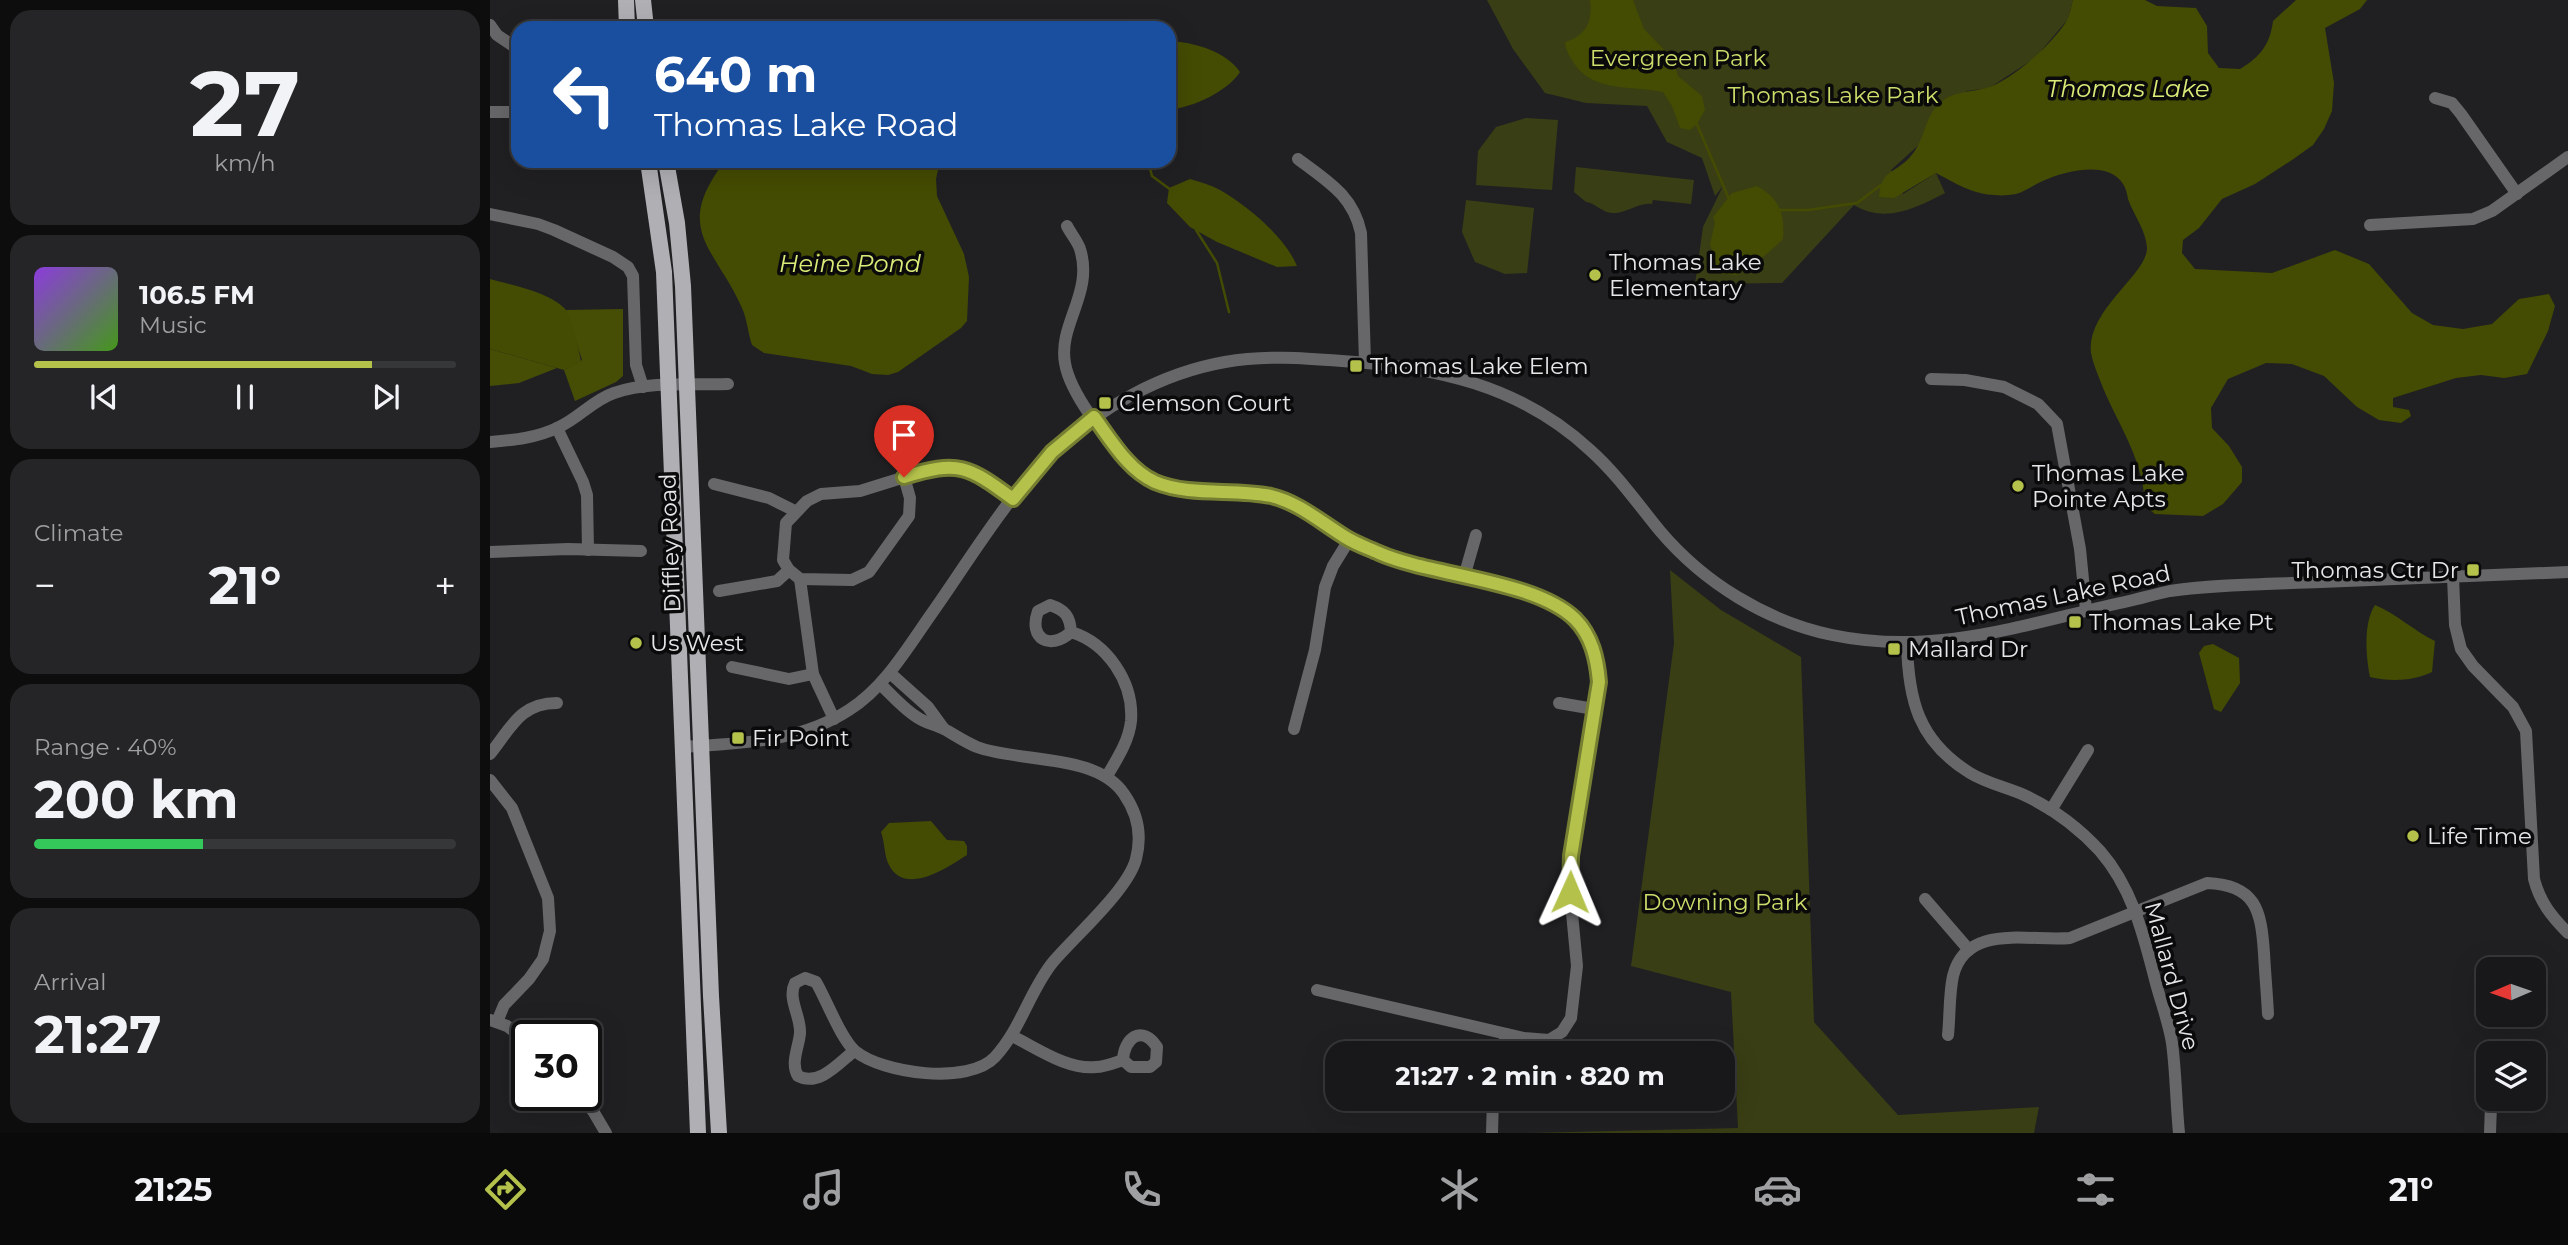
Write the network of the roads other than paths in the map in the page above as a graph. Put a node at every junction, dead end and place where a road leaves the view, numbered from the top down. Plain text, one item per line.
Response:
1 (626, 0) edge
2 (643, 0) edge
3 (627, 21) edge
4 (645, 21) edge
5 (490, 25) edge
6 (511, 44) edge
7 (2435, 98) dead end
8 (490, 112) edge
9 (511, 112) edge
10 (2568, 157) edge
11 (1298, 159) dead end
12 (649, 168) edge
13 (667, 168) edge
14 (2517, 194) junction
15 (490, 214) edge
16 (2370, 225) dead end
17 (1067, 226) dead end
18 (1366, 362) junction
19 (1931, 379) dead end
20 (728, 384) dead end
21 (677, 386) junction
22 (643, 387) junction
23 (1094, 417) junction
24 (557, 428) junction
25 (490, 442) edge
26 (904, 477) junction
27 (714, 484) dead end
28 (1013, 499) junction
29 (795, 511) junction
30 (1476, 535) dead end
31 (1349, 540) junction
32 (588, 550) junction
33 (641, 551) dead end
34 (490, 552) edge
35 (789, 570) junction
36 (2568, 572) edge
37 (1464, 577) junction
38 (2453, 577) junction
39 (800, 579) junction
40 (719, 591) dead end
41 (2086, 610) junction
42 (1071, 632) dead end
43 (1907, 642) junction
44 (732, 667) dead end
45 (890, 673) junction
46 (813, 674) junction
47 (880, 684) junction
48 (557, 703) dead end
49 (1559, 703) dead end
50 (1594, 709) junction
51 (834, 719) junction
52 (944, 729) junction
53 (1294, 729) dead end
54 (701, 746) junction
55 (683, 747) junction
56 (2088, 750) dead end
57 (490, 754) edge
58 (1107, 776) junction
59 (490, 780) edge
60 (2051, 810) junction
61 (1925, 899) dead end
62 (2137, 911) junction
63 (2568, 933) edge
64 (1969, 950) junction
65 (1317, 990) dead end
66 (2268, 1014) dead end
67 (493, 1021) edge
68 (511, 1032) edge
69 (1506, 1034) junction
70 (1948, 1035) dead end
71 (1012, 1036) junction
72 (1505, 1041) edge
73 (855, 1051) junction
74 (1123, 1060) dead end
75 (593, 1111) edge
76 (1493, 1111) edge
77 (2491, 1111) edge
78 (606, 1133) edge
79 (698, 1133) edge
80 (719, 1133) edge
81 (1492, 1133) edge
82 (2179, 1133) edge
83 (2490, 1133) edge

1 - 3 main road
2 - 4 main road
5 - 6 street
7 - 14 street
8 - 9 street
10 - 14 street
11 - 18 street
12 - 21 main road, Diffley Road
13 - 21 main road, Diffley Road
14 - 16 street
15 - 22 street
17 - 23 street
18 - 23 street, Thomas Lake Road
18 - 43 street, Thomas Lake Road
19 - 41 street
20 - 21 street
21 - 22 street
21 - 54 main road, Diffley Road
21 - 55 main road, Diffley Road
22 - 24 street
23 - 28 street, Thomas Lake Road
23 - 31 street
24 - 25 street
24 - 32 street
26 - 28 street
26 - 29 street
26 - 39 street
27 - 29 street
28 - 45 street, Thomas Lake Road
29 - 35 street
30 - 37 street
31 - 37 street
31 - 53 street
32 - 33 street
32 - 34 street
35 - 39 street
35 - 40 street
36 - 38 street, Thomas Lake Road
37 - 50 street
38 - 41 street, Thomas Lake Road
38 - 63 street
39 - 46 street
41 - 43 street, Thomas Lake Road
42 - 58 street
43 - 60 street, Mallard Drive
44 - 46 street
45 - 47 street, Thomas Lake Road
45 - 52 street
46 - 51 street
47 - 51 street, Thomas Lake Road
47 - 52 street
48 - 57 street
49 - 50 street
50 - 69 street
51 - 54 street, Thomas Lake Road
52 - 58 street
54 - 55 street, Thomas Lake Road
54 - 80 main road, Diffley Road
55 - 79 main road, Diffley Road
56 - 60 street
58 - 71 street
59 - 67 street
60 - 62 street, Mallard Drive
61 - 64 street
62 - 64 street
62 - 66 street
62 - 82 street, Mallard Drive
64 - 70 street
65 - 69 street
67 - 68 street
69 - 72 street
71 - 73 street
71 - 74 street
73 - 73 street
75 - 78 street
76 - 81 street
77 - 83 street

